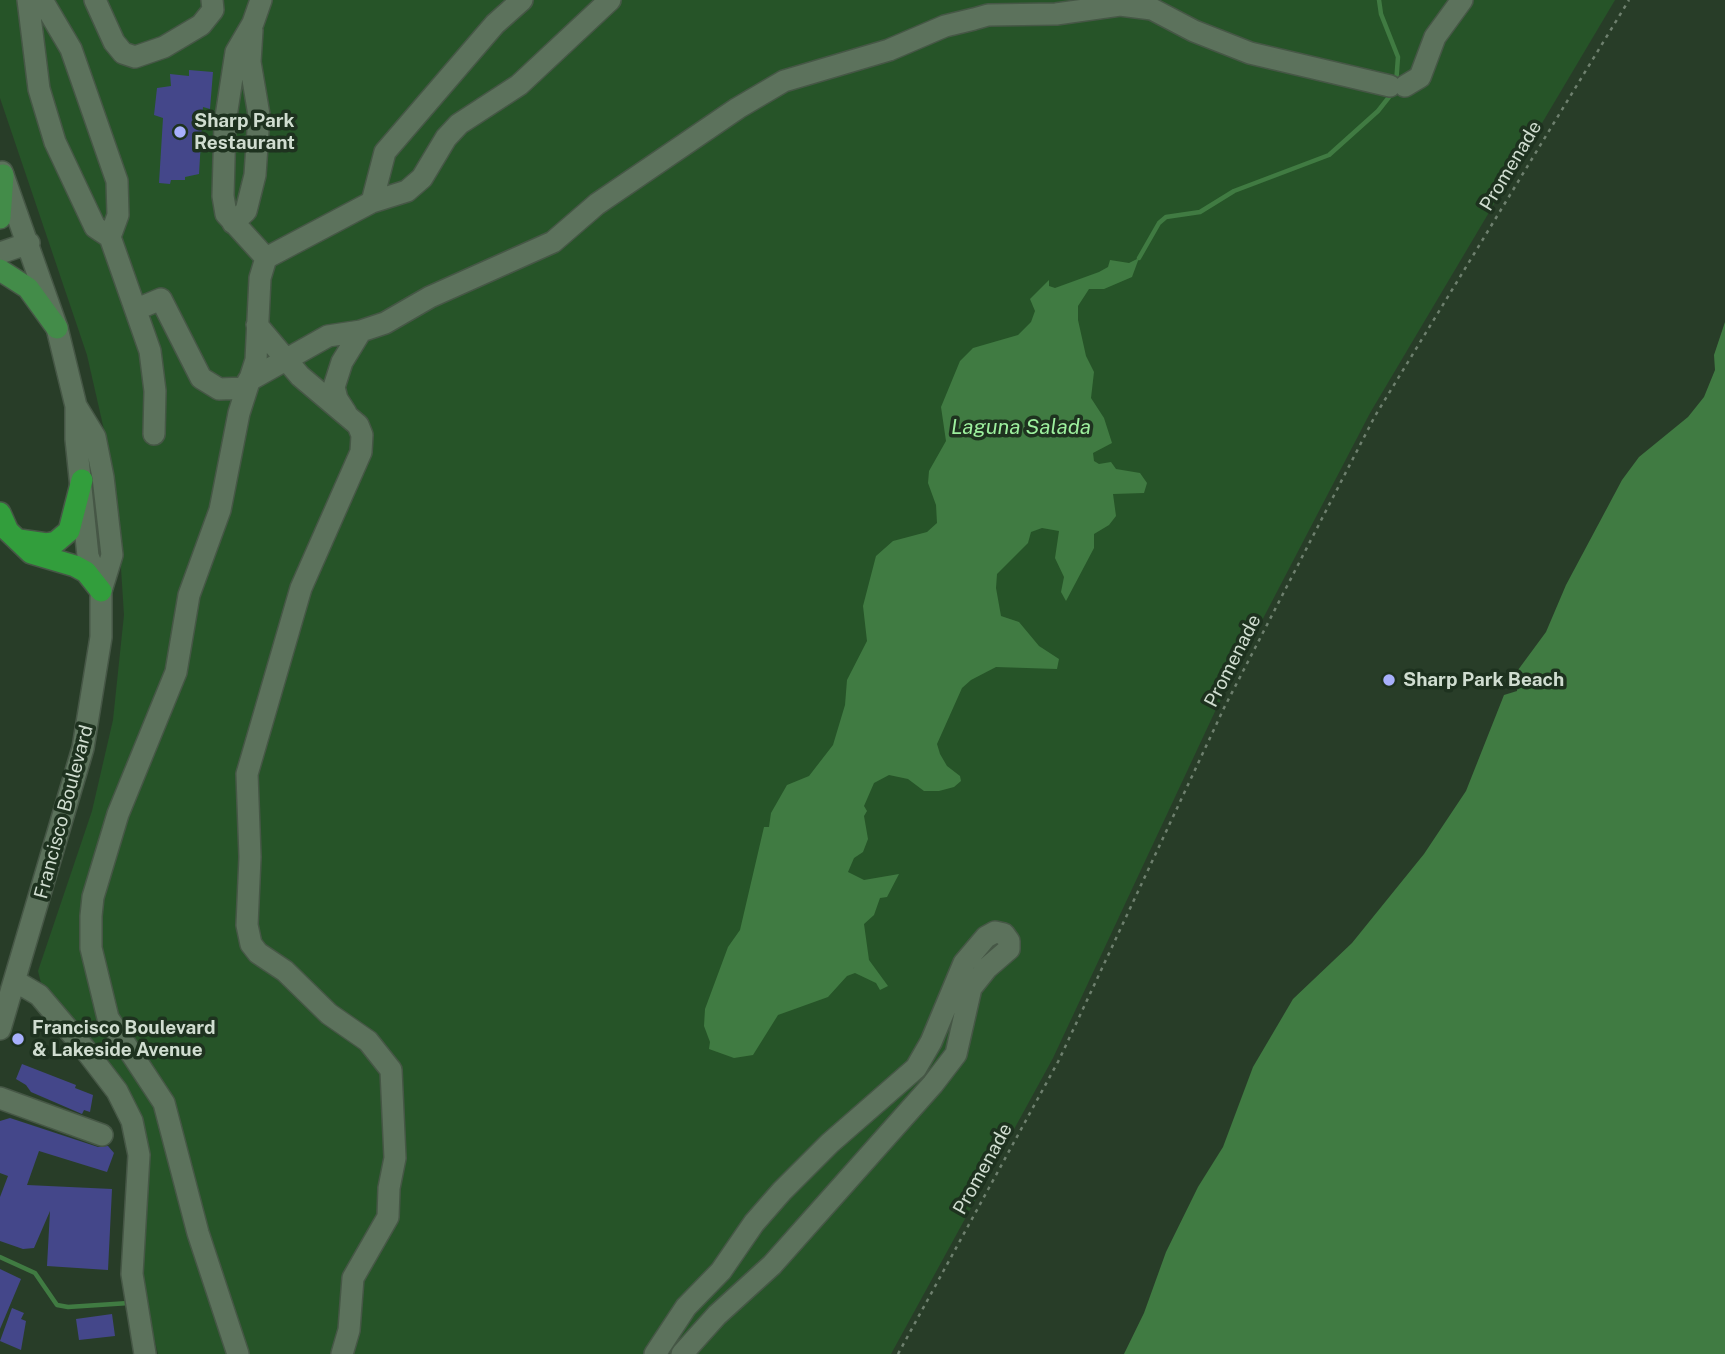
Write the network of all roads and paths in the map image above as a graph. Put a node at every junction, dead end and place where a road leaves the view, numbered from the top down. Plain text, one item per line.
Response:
1 (28, 0) edge
2 (43, 0) edge
3 (95, 0) edge
4 (212, 0) edge
5 (261, 0) edge
6 (522, 0) edge
7 (610, 0) edge
8 (1462, 0) edge
9 (1629, 0) edge
10 (253, 23) junction
11 (1, 171) edge
12 (372, 202) junction
13 (0, 219) edge
14 (233, 223) junction
15 (110, 237) junction
16 (29, 243) junction
17 (0, 253) edge
18 (266, 258) junction
19 (0, 270) edge
20 (136, 309) junction
21 (257, 325) junction
22 (57, 328) junction
23 (361, 331) junction
24 (284, 359) junction
25 (247, 385) junction
26 (76, 406) junction
27 (347, 415) junction
28 (154, 434) dead end
29 (82, 480) junction
30 (0, 513) edge
31 (17, 540) junction
32 (101, 591) junction
33 (15, 981) junction
34 (0, 1029) edge
35 (0, 1098) edge
36 (102, 1135) dead end
37 (145, 1354) edge
38 (238, 1354) edge
39 (342, 1354) edge
40 (655, 1354) edge
41 (682, 1354) edge
42 (898, 1354) edge

1 - 15 street
2 - 15 street
3 - 4 street
5 - 10 street
6 - 12 street
7 - 12 street
8 - 23 street
9 - 42 path, Promenade
10 - 14 street
10 - 14 street
11 - 13 main road
11 - 16 street, Francisco Boulevard
12 - 18 street
14 - 18 street
15 - 20 street
16 - 17 street
16 - 22 street, Francisco Boulevard
18 - 21 street
19 - 22 main road
20 - 25 street
20 - 28 street
21 - 24 street
21 - 25 street
22 - 26 street, Francisco Boulevard
23 - 24 street
23 - 27 street
24 - 25 street
24 - 27 street
25 - 38 street
26 - 29 street, Francisco Boulevard
26 - 32 street, Francisco Boulevard
27 - 39 street
29 - 31 highway
29 - 32 street, Francisco Boulevard
30 - 31 highway
31 - 32 highway
32 - 33 street, Francisco Boulevard
33 - 34 street, Francisco Boulevard
33 - 37 street
35 - 36 street
40 - 41 street

